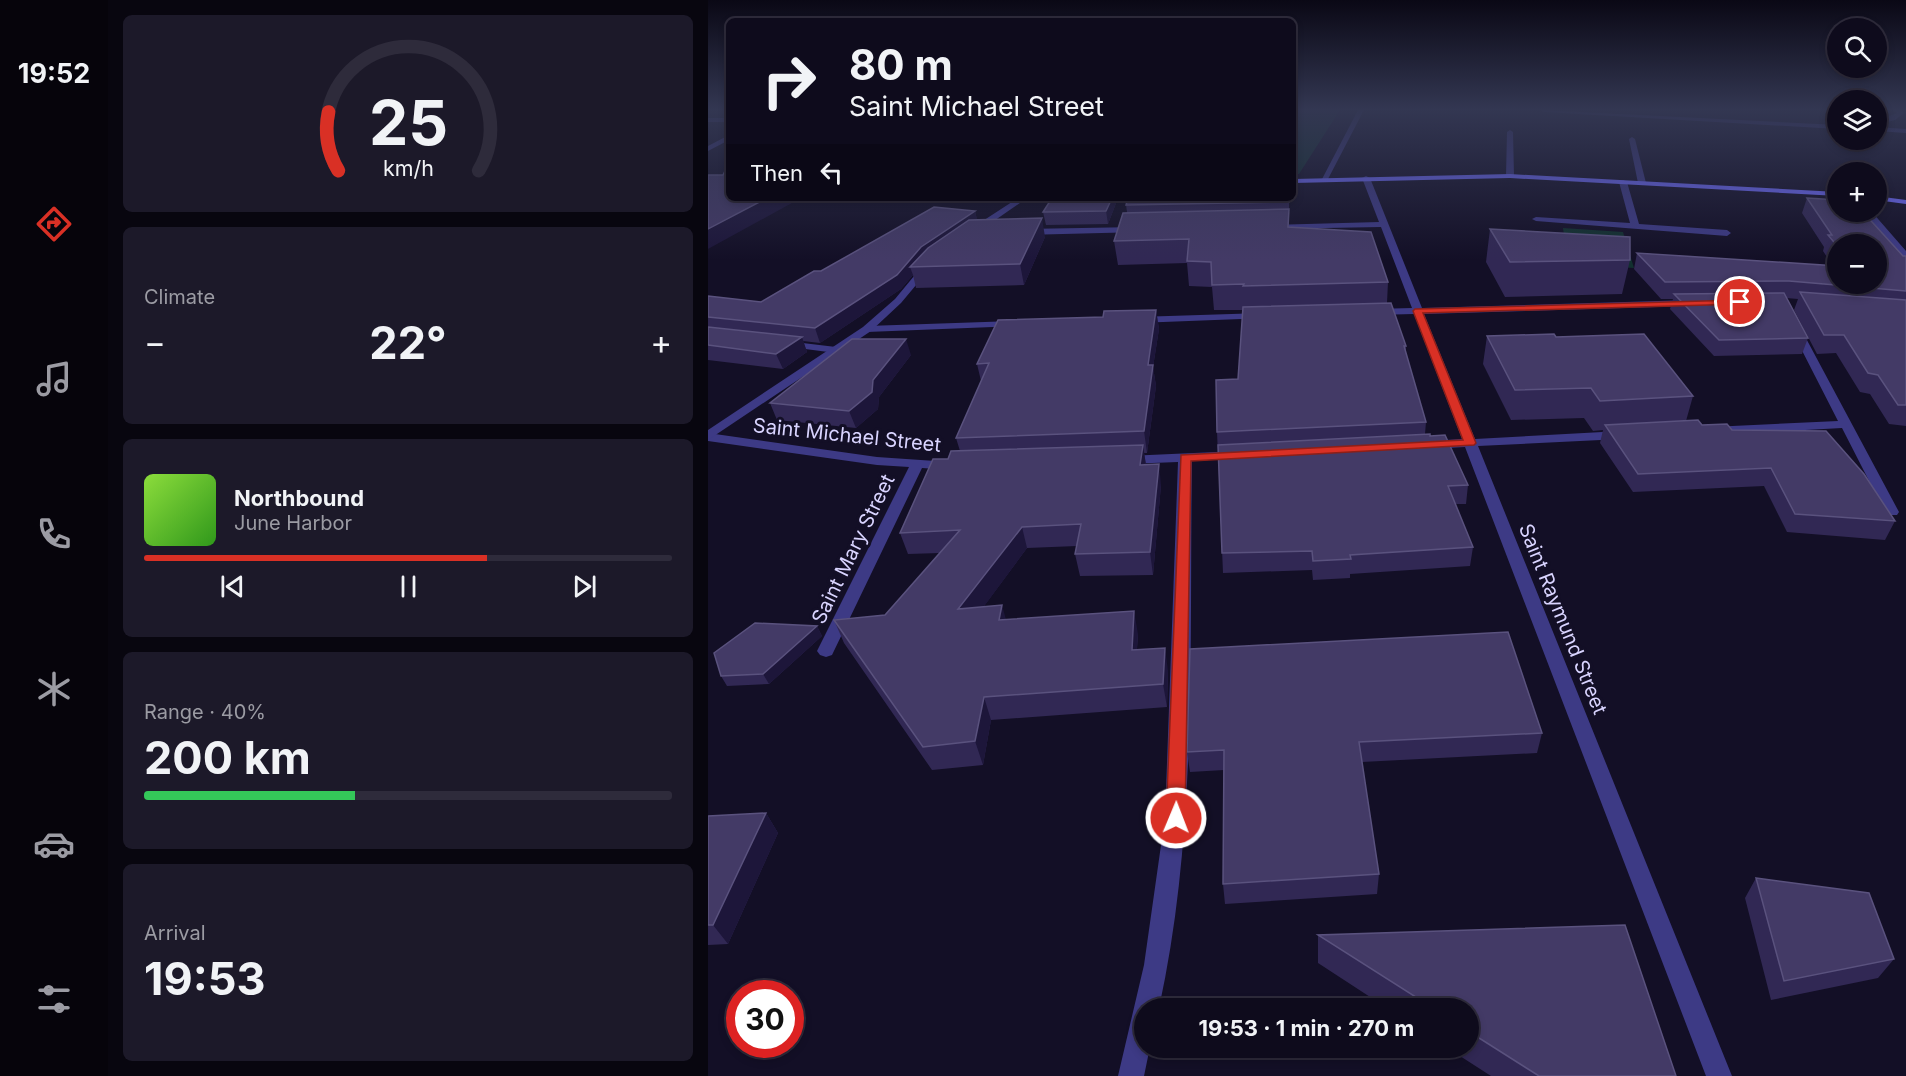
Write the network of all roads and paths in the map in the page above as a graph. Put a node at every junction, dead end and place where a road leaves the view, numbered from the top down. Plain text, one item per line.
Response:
1 (1334, 160) edge
2 (1510, 160) edge
3 (1637, 160) edge
4 (1510, 176) junction
5 (1366, 177) junction
6 (1324, 179) junction
7 (1296, 181) edge
8 (1623, 182) junction
9 (1642, 183) junction
10 (1827, 193) edge
11 (1887, 199) edge
12 (1019, 201) edge
13 (1906, 202) edge
14 (1536, 219) dead end
15 (1876, 222) edge
16 (1384, 224) junction
17 (1635, 226) junction
18 (1266, 227) edge
19 (1148, 230) edge
20 (1727, 232) dead end
21 (982, 233) edge
22 (1018, 233) edge
23 (1906, 257) edge
24 (937, 258) edge
25 (1704, 303) edge
26 (1418, 311) junction
27 (1358, 313) edge
28 (1788, 314) edge
29 (1274, 315) edge
30 (1131, 320) edge
31 (1023, 324) edge
32 (867, 329) junction
33 (778, 344) edge
34 (836, 350) junction
35 (1846, 424) junction
36 (1693, 431) edge
37 (1635, 434) edge
38 (708, 436) edge
39 (1470, 443) junction
40 (1411, 446) edge
41 (1257, 454) edge
42 (1185, 458) junction
43 (1115, 460) edge
44 (917, 465) junction
45 (963, 466) edge
46 (1893, 512) dead end
47 (826, 651) dead end
48 (1148, 998) edge
49 (1135, 1058) edge
50 (1131, 1076) edge
51 (1719, 1076) edge

1 - 6 street
2 - 4 street
3 - 9 street
4 - 5 main road
4 - 8 main road
5 - 6 main road
5 - 16 street, Saint Raymund Street
6 - 7 main road
8 - 9 main road
8 - 17 street
9 - 10 main road
11 - 13 main road
12 - 21 street
14 - 17 street
15 - 23 street
16 - 18 street
16 - 26 street, Saint Raymund Street
17 - 20 street
19 - 22 street
24 - 32 street
25 - 26 street
26 - 27 street
26 - 39 street, Saint Raymund Street
28 - 35 street
29 - 30 street
31 - 32 street
32 - 34 street
33 - 34 street
34 - 38 street
35 - 36 street
35 - 46 street
37 - 39 street
38 - 44 street, Saint Michael Street
39 - 40 street
39 - 51 street, Saint Raymund Street
41 - 42 street
42 - 43 street
42 - 48 street
44 - 45 street, Saint Michael Street
44 - 47 street, Saint Mary Street
49 - 50 street

